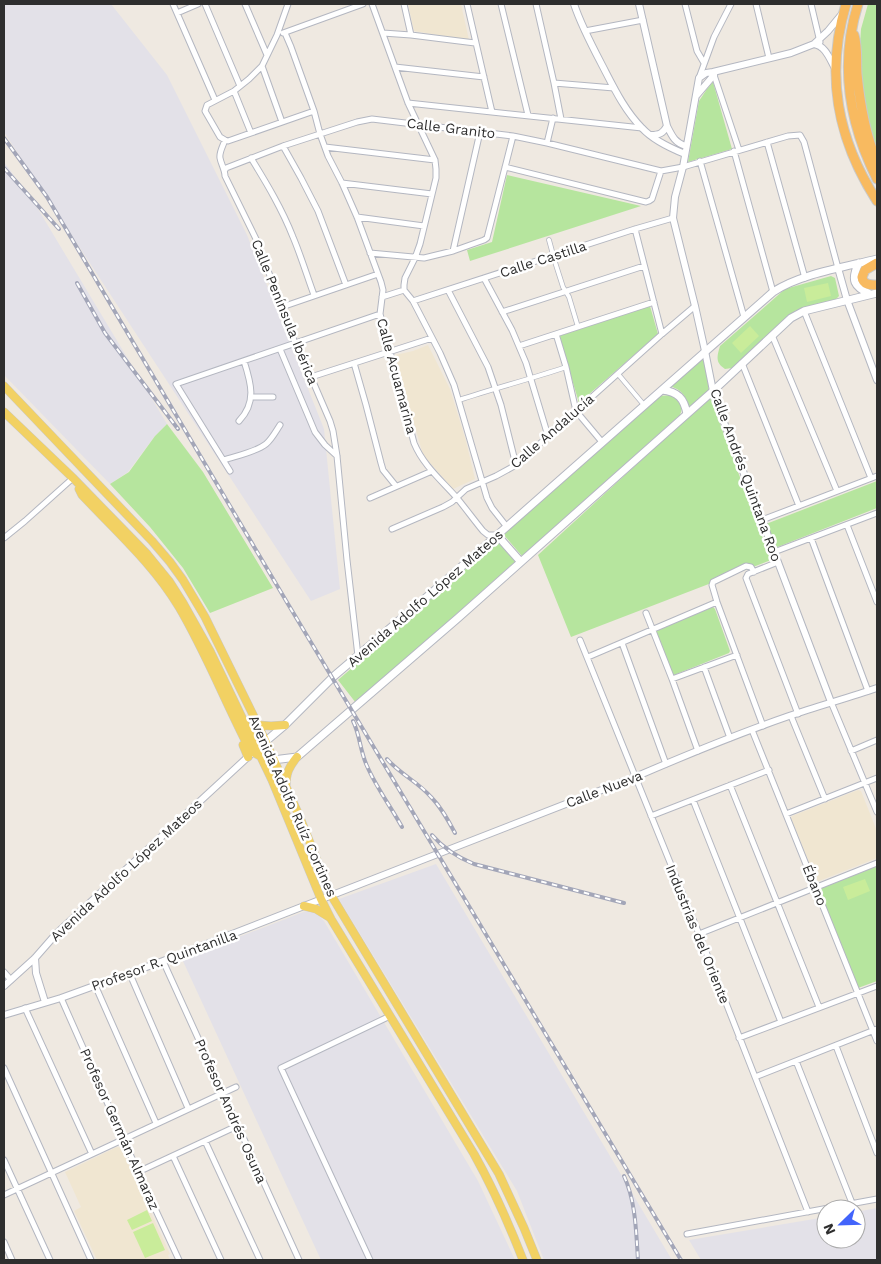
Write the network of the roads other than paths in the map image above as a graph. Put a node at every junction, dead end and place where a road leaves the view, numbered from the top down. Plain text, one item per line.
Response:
1 (173, 4) edge
2 (198, 4) edge
3 (205, 4) edge
4 (245, 4) edge
5 (362, 4) edge
6 (372, 4) edge
7 (404, 4) edge
8 (467, 4) edge
9 (501, 4) edge
10 (536, 4) edge
11 (574, 4) edge
12 (639, 4) edge
13 (685, 4) edge
14 (756, 4) edge
15 (811, 4) edge
16 (858, 4) edge
17 (286, 5) edge
18 (729, 5) edge
19 (845, 8) edge
20 (177, 13) junction
21 (643, 20) junction
22 (852, 30) junction
23 (585, 31) junction
24 (285, 33) junction
25 (382, 33) junction
26 (277, 35) junction
27 (411, 35) junction
28 (475, 43) junction
29 (818, 43) junction
30 (267, 55) junction
31 (769, 58) junction
32 (704, 63) junction
33 (262, 66) junction
34 (395, 67) junction
35 (836, 70) junction
36 (714, 74) junction
37 (484, 77) junction
38 (699, 78) junction
39 (554, 82) junction
40 (240, 86) junction
41 (614, 88) junction
42 (234, 91) junction
43 (695, 97) junction
44 (215, 100) junction
45 (408, 103) junction
46 (314, 111) junction
47 (492, 112) junction
48 (528, 115) junction
49 (553, 118) junction
50 (561, 119) junction
51 (282, 122) junction
52 (419, 124) junction
53 (667, 126) junction
54 (642, 128) junction
55 (480, 132) junction
56 (251, 133) junction
57 (320, 134) junction
58 (650, 135) junction
59 (513, 136) junction
60 (226, 141) junction
61 (767, 142) junction
62 (547, 143) junction
63 (283, 146) junction
64 (325, 146) junction
65 (686, 146) junction
66 (736, 151) junction
67 (684, 154) junction
68 (251, 158) junction
69 (435, 160) junction
70 (700, 161) junction
71 (877, 162) edge
72 (505, 167) junction
73 (682, 167) junction
74 (225, 170) junction
75 (661, 171) junction
76 (877, 179) edge
77 (342, 183) junction
78 (432, 194) junction
79 (877, 201) edge
80 (357, 217) junction
81 (673, 218) junction
82 (424, 226) junction
83 (635, 229) junction
84 (549, 240) dead end
85 (453, 251) junction
86 (370, 253) junction
87 (553, 256) junction
88 (416, 258) junction
89 (877, 261) edge
90 (859, 264) junction
91 (644, 266) junction
92 (838, 268) junction
93 (378, 274) junction
94 (484, 278) junction
95 (805, 278) junction
96 (346, 285) junction
97 (877, 285) edge
98 (404, 290) junction
99 (448, 290) junction
100 (566, 292) junction
101 (773, 292) junction
102 (874, 293) edge
103 (314, 296) junction
104 (382, 298) junction
105 (846, 300) junction
106 (413, 301) junction
107 (654, 302) junction
108 (695, 306) junction
109 (282, 307) junction
110 (804, 311) junction
111 (502, 312) junction
112 (380, 314) junction
113 (744, 317) junction
114 (578, 327) junction
115 (556, 334) junction
116 (662, 334) junction
117 (772, 335) junction
118 (432, 338) junction
119 (295, 343) junction
120 (519, 346) junction
121 (280, 349) junction
122 (390, 351) junction
123 (705, 351) junction
124 (244, 361) junction
125 (354, 363) junction
126 (742, 363) junction
127 (566, 367) junction
128 (618, 374) junction
129 (311, 377) junction
130 (532, 379) junction
131 (877, 380) edge
132 (4, 386) edge
133 (496, 388) junction
134 (662, 390) junction
135 (713, 391) junction
136 (252, 397) junction
137 (272, 397) dead end
138 (459, 400) junction
139 (644, 405) junction
140 (576, 411) junction
141 (4, 412) edge
142 (687, 414) junction
143 (239, 421) dead end
144 (280, 425) dead end
145 (548, 436) junction
146 (602, 442) junction
147 (337, 456) junction
148 (224, 460) junction
149 (516, 465) junction
150 (230, 470) dead end
151 (432, 471) junction
152 (877, 476) edge
153 (871, 478) junction
154 (75, 480) junction
155 (483, 482) junction
156 (396, 486) junction
157 (837, 491) junction
158 (370, 498) dead end
159 (456, 498) junction
160 (799, 506) junction
161 (877, 513) edge
162 (762, 520) junction
163 (847, 525) junction
164 (507, 526) junction
165 (392, 529) dead end
166 (497, 535) junction
167 (4, 537) edge
168 (811, 538) junction
169 (774, 552) junction
170 (520, 561) junction
171 (778, 562) junction
172 (754, 572) junction
173 (717, 602) junction
174 (877, 602) edge
175 (646, 613) dead end
176 (653, 630) junction
177 (580, 640) dead end
178 (622, 643) junction
179 (737, 655) junction
180 (358, 657) junction
181 (588, 657) junction
182 (704, 667) junction
183 (672, 679) junction
184 (877, 688) edge
185 (868, 691) junction
186 (832, 702) junction
187 (798, 714) junction
188 (791, 716) junction
189 (258, 725) junction
190 (285, 725) junction
191 (763, 726) junction
192 (752, 730) junction
193 (730, 738) junction
194 (877, 740) edge
195 (265, 741) junction
196 (698, 751) junction
197 (851, 751) junction
198 (254, 753) junction
199 (298, 758) junction
200 (274, 760) junction
201 (666, 764) junction
202 (769, 770) junction
203 (635, 777) junction
204 (877, 778) edge
205 (865, 783) junction
206 (730, 785) junction
207 (286, 788) junction
208 (825, 799) junction
209 (693, 800) junction
210 (877, 812) edge
211 (786, 814) junction
212 (651, 816) junction
213 (877, 863) edge
214 (816, 887) junction
215 (331, 895) junction
216 (322, 899) junction
217 (778, 902) junction
218 (304, 906) junction
219 (740, 918) junction
220 (332, 919) junction
221 (698, 934) junction
222 (35, 958) junction
223 (163, 961) junction
224 (4, 972) edge
225 (129, 972) junction
226 (11, 980) junction
227 (95, 985) junction
228 (4, 986) edge
229 (877, 986) edge
230 (857, 994) junction
231 (61, 998) junction
232 (45, 1002) junction
233 (819, 1007) junction
234 (25, 1008) junction
235 (4, 1015) edge
236 (390, 1016) junction
237 (781, 1022) junction
238 (875, 1030) edge
239 (739, 1038) junction
240 (877, 1041) edge
241 (836, 1046) junction
242 (796, 1061) junction
243 (4, 1068) edge
244 (755, 1077) junction
245 (236, 1087) dead end
246 (223, 1094) junction
247 (188, 1108) junction
248 (156, 1123) junction
249 (238, 1126) junction
250 (124, 1139) junction
251 (205, 1141) junction
252 (877, 1153) edge
253 (92, 1154) junction
254 (173, 1156) junction
255 (4, 1160) edge
256 (138, 1172) junction
257 (51, 1173) junction
258 (17, 1189) junction
259 (4, 1195) edge
260 (850, 1199) edge
261 (816, 1210) edge
262 (808, 1212) junction
263 (687, 1234) dead end
264 (4, 1242) edge
265 (12, 1260) edge
266 (50, 1260) edge
267 (90, 1260) edge
268 (179, 1260) edge
269 (220, 1260) edge
270 (260, 1260) edge
271 (299, 1260) edge
272 (370, 1260) edge
273 (523, 1260) edge
274 (537, 1260) edge

1 - 20 street
2 - 20 street
3 - 40 street
4 - 30 street
5 - 24 street
6 - 25 street
7 - 27 street
8 - 28 street
9 - 48 street
10 - 39 street
11 - 23 street
12 - 21 street
13 - 32 street
14 - 31 street
15 - 29 street
16 - 22 highway
17 - 26 street
18 - 32 street
19 - 29 street
19 - 35 highway
20 - 44 street
21 - 23 street
21 - 53 street
22 - 71 highway
22 - 76 highway
23 - 41 street
24 - 26 street
24 - 46 street, Calle Acuamarina
25 - 27 street
25 - 34 street
26 - 30 street
27 - 28 street
28 - 37 street
29 - 31 street
29 - 35 street
30 - 33 street
31 - 36 street
32 - 38 street
33 - 40 street
33 - 51 street
34 - 37 street
34 - 45 street
35 - 79 highway
36 - 38 street
36 - 43 street
36 - 66 street
37 - 47 street
38 - 43 street, Calle Andrés Quintana Roo
39 - 41 street
39 - 50 street
40 - 42 street
41 - 54 street
42 - 44 street
42 - 56 street
43 - 65 street, Calle Andrés Quintana Roo
44 - 60 street
45 - 47 street
45 - 52 street
46 - 51 street
46 - 57 street, Calle Acuamarina
47 - 48 street
48 - 49 street
49 - 50 street
49 - 62 street
50 - 54 street
51 - 56 street
52 - 55 street, Calle Granito
52 - 57 street, Calle Granito
52 - 69 street
53 - 58 street
53 - 65 street
54 - 58 street
55 - 59 street, Calle Granito
55 - 85 street
56 - 60 street
57 - 63 street, Calle Granito
57 - 64 street, Calle Acuamarina
58 - 67 street
59 - 62 street, Calle Granito
59 - 72 street
60 - 74 street, Calle Península Ibérica
61 - 66 street, Calle Granito
61 - 92 street, Calle Granito
61 - 95 street
62 - 75 street, Calle Granito
63 - 68 street, Calle Granito
63 - 96 street
64 - 69 street
64 - 77 street, Calle Acuamarina
65 - 67 street, Calle Andrés Quintana Roo
66 - 70 street, Calle Granito
66 - 101 street
67 - 73 street, Calle Andrés Quintana Roo
68 - 74 street, Calle Granito
68 - 103 street
69 - 78 street
70 - 73 street, Calle Granito
70 - 113 street
72 - 75 street
72 - 85 street
73 - 75 street, Calle Granito
73 - 81 street, Calle Andrés Quintana Roo
74 - 109 street, Calle Península Ibérica
77 - 78 street
77 - 80 street, Calle Acuamarina
78 - 82 street
80 - 82 street
80 - 86 street, Calle Acuamarina
81 - 83 street, Calle Castilla
81 - 108 street, Calle Andrés Quintana Roo
82 - 88 street
83 - 87 street, Calle Castilla
83 - 91 street
84 - 87 street
85 - 88 street
86 - 88 street
86 - 93 street, Calle Acuamarina
87 - 94 street, Calle Castilla
87 - 100 street
88 - 98 street
89 - 90 main road, Avenida Adolfo López Mateos
89 - 97 highway
90 - 92 main road, Avenida Adolfo López Mateos
90 - 102 main road
91 - 100 street
91 - 107 street
92 - 95 main road, Avenida Adolfo López Mateos
92 - 105 street
93 - 96 street
93 - 104 street, Calle Acuamarina
94 - 99 street, Calle Castilla
94 - 111 street
95 - 101 main road, Avenida Adolfo López Mateos
96 - 103 street
98 - 104 street
98 - 106 street
99 - 106 street, Calle Castilla
99 - 133 street
100 - 111 street
100 - 114 street
101 - 113 main road, Avenida Adolfo López Mateos
102 - 105 main road
103 - 109 street
104 - 112 street, Calle Acuamarina
105 - 110 main road
105 - 131 street
106 - 118 street
107 - 114 street
107 - 116 street
108 - 116 street, Calle Andalucía
108 - 123 street, Calle Andrés Quintana Roo
109 - 119 street, Calle Península Ibérica
110 - 117 main road
110 - 153 street
111 - 120 street
112 - 119 street
112 - 122 street, Calle Acuamarina
113 - 123 main road, Avenida Adolfo López Mateos
114 - 115 street
115 - 120 street
115 - 127 street
116 - 128 street, Calle Andalucía
117 - 126 main road
117 - 157 street
118 - 122 street
118 - 138 street
119 - 121 street
119 - 129 street, Calle Península Ibérica
120 - 130 street
121 - 124 street
121 - 147 street, Calle Península Ibérica
122 - 125 street
122 - 151 street, Calle Acuamarina
123 - 134 main road, Avenida Adolfo López Mateos
123 - 135 street, Calle Andrés Quintana Roo
124 - 136 street
124 - 148 street
125 - 129 street
125 - 156 street
126 - 135 main road
126 - 160 street
127 - 130 street
127 - 140 street
128 - 139 street
128 - 140 street, Calle Andalucía
129 - 147 street, Calle Península Ibérica
130 - 133 street
130 - 145 street
132 - 189 main road, Avenida Adolfo Ruíz Cortines
133 - 138 street
133 - 149 street
134 - 139 main road, Avenida Adolfo López Mateos
134 - 142 main road
135 - 142 main road
135 - 162 street, Calle Andrés Quintana Roo
136 - 137 street
136 - 143 street
138 - 155 street
139 - 146 main road, Avenida Adolfo López Mateos
140 - 145 street, Calle Andalucía
140 - 146 street
141 - 154 main road, Avenida Adolfo Ruíz Cortines
142 - 170 main road
144 - 148 street
145 - 149 street, Calle Andalucía
146 - 164 main road, Avenida Adolfo López Mateos
147 - 180 street, Calle Península Ibérica
148 - 150 street
149 - 155 street, Calle Andalucía
151 - 156 street
151 - 159 street, Calle Acuamarina
152 - 153 street
153 - 157 street
154 - 167 street
154 - 198 main road, Avenida Adolfo Ruíz Cortines
154 - 198 main road, Avenida Adolfo Ruíz Cortines
155 - 159 street, Calle Andalucía
155 - 164 street
156 - 158 street
157 - 160 street
159 - 165 street, Calle Andalucía
159 - 166 street, Calle Acuamarina
160 - 162 street
161 - 163 street
162 - 169 street, Calle Andrés Quintana Roo
163 - 168 street
163 - 174 street
164 - 166 main road, Avenida Adolfo López Mateos
166 - 170 main road
166 - 180 main road, Avenida Adolfo López Mateos
168 - 169 street
168 - 185 street
169 - 171 street, Calle Andrés Quintana Roo
170 - 199 main road
171 - 172 street
171 - 186 street, Calle Andrés Quintana Roo
172 - 173 street
172 - 187 street
173 - 176 street
173 - 179 street
175 - 176 street
176 - 178 street
176 - 183 street
177 - 181 street, Industrias del Oriente
178 - 181 street
178 - 201 street
179 - 182 street
179 - 191 street
180 - 190 main road, Avenida Adolfo López Mateos
181 - 203 street, Industrias del Oriente
182 - 183 street
182 - 193 street
183 - 196 street
184 - 185 street, Calle Nueva
185 - 186 street, Calle Nueva
186 - 187 street, Calle Nueva
186 - 197 street
187 - 188 street, Calle Nueva
188 - 191 street, Calle Nueva
188 - 208 street
189 - 190 main road
189 - 195 main road, Avenida Adolfo Ruíz Cortines
190 - 195 main road, Avenida Adolfo López Mateos
191 - 192 street, Calle Nueva
192 - 193 street, Calle Nueva
192 - 202 street, Ébano
193 - 196 street, Calle Nueva
194 - 197 street
195 - 198 main road, Avenida Adolfo López Mateos
195 - 200 main road, Avenida Adolfo Ruíz Cortines
196 - 201 street, Calle Nueva
197 - 205 street
198 - 200 main road
198 - 216 main road, Avenida Adolfo Ruíz Cortines
198 - 222 street, Avenida Adolfo López Mateos
199 - 200 main road
199 - 207 main road
200 - 207 main road, Avenida Adolfo Ruíz Cortines
201 - 203 street, Calle Nueva
202 - 206 street
202 - 211 street, Ébano
203 - 212 street, Industrias del Oriente
203 - 215 street, Calle Nueva
204 - 205 street
205 - 208 street
205 - 210 street
206 - 209 street
206 - 217 street
207 - 215 main road, Avenida Adolfo Ruíz Cortines
208 - 211 street
209 - 212 street
209 - 219 street
211 - 214 street, Ébano
212 - 221 street, Industrias del Oriente
213 - 214 street
214 - 217 street
214 - 230 street, Ébano
215 - 216 street, Calle Nueva
215 - 274 main road, Avenida Adolfo Ruíz Cortines
216 - 218 street, Profesor R. Quintanilla
216 - 220 main road, Avenida Adolfo Ruíz Cortines
217 - 219 street
217 - 233 street
218 - 220 main road
218 - 223 street, Profesor R. Quintanilla
219 - 221 street
219 - 237 street
220 - 236 main road, Avenida Adolfo Ruíz Cortines
221 - 239 street, Industrias del Oriente
222 - 226 street, Avenida Adolfo López Mateos
222 - 232 street
223 - 225 street, Profesor R. Quintanilla
223 - 246 street, Profesor Andrés Osuna
224 - 226 street
225 - 227 street, Profesor R. Quintanilla
225 - 247 street
226 - 228 street, Avenida Adolfo López Mateos
227 - 231 street, Profesor R. Quintanilla
227 - 248 street
229 - 230 street
230 - 233 street
230 - 238 street, Ébano
231 - 232 street, Profesor R. Quintanilla
231 - 250 street, Profesor Germán Almaraz
232 - 234 street, Profesor R. Quintanilla
233 - 237 street
234 - 235 street, Profesor R. Quintanilla
234 - 253 street
236 - 272 street
236 - 273 main road, Avenida Adolfo Ruíz Cortines
237 - 239 street
238 - 240 street, Ébano
238 - 241 street
239 - 244 street, Industrias del Oriente
241 - 242 street
241 - 252 street
242 - 244 street
242 - 260 street
243 - 257 street
244 - 262 street, Industrias del Oriente
245 - 246 street
246 - 247 street
246 - 249 street, Profesor Andrés Osuna
247 - 248 street
248 - 250 street
249 - 251 street
249 - 271 street, Profesor Andrés Osuna
250 - 253 street
250 - 256 street, Profesor Germán Almaraz
251 - 254 street
251 - 270 street
253 - 257 street
254 - 256 street
254 - 269 street
255 - 258 street
256 - 268 street, Profesor Germán Almaraz
257 - 258 street
257 - 267 street
258 - 259 street
258 - 266 street
261 - 262 street
262 - 263 street
264 - 265 street

